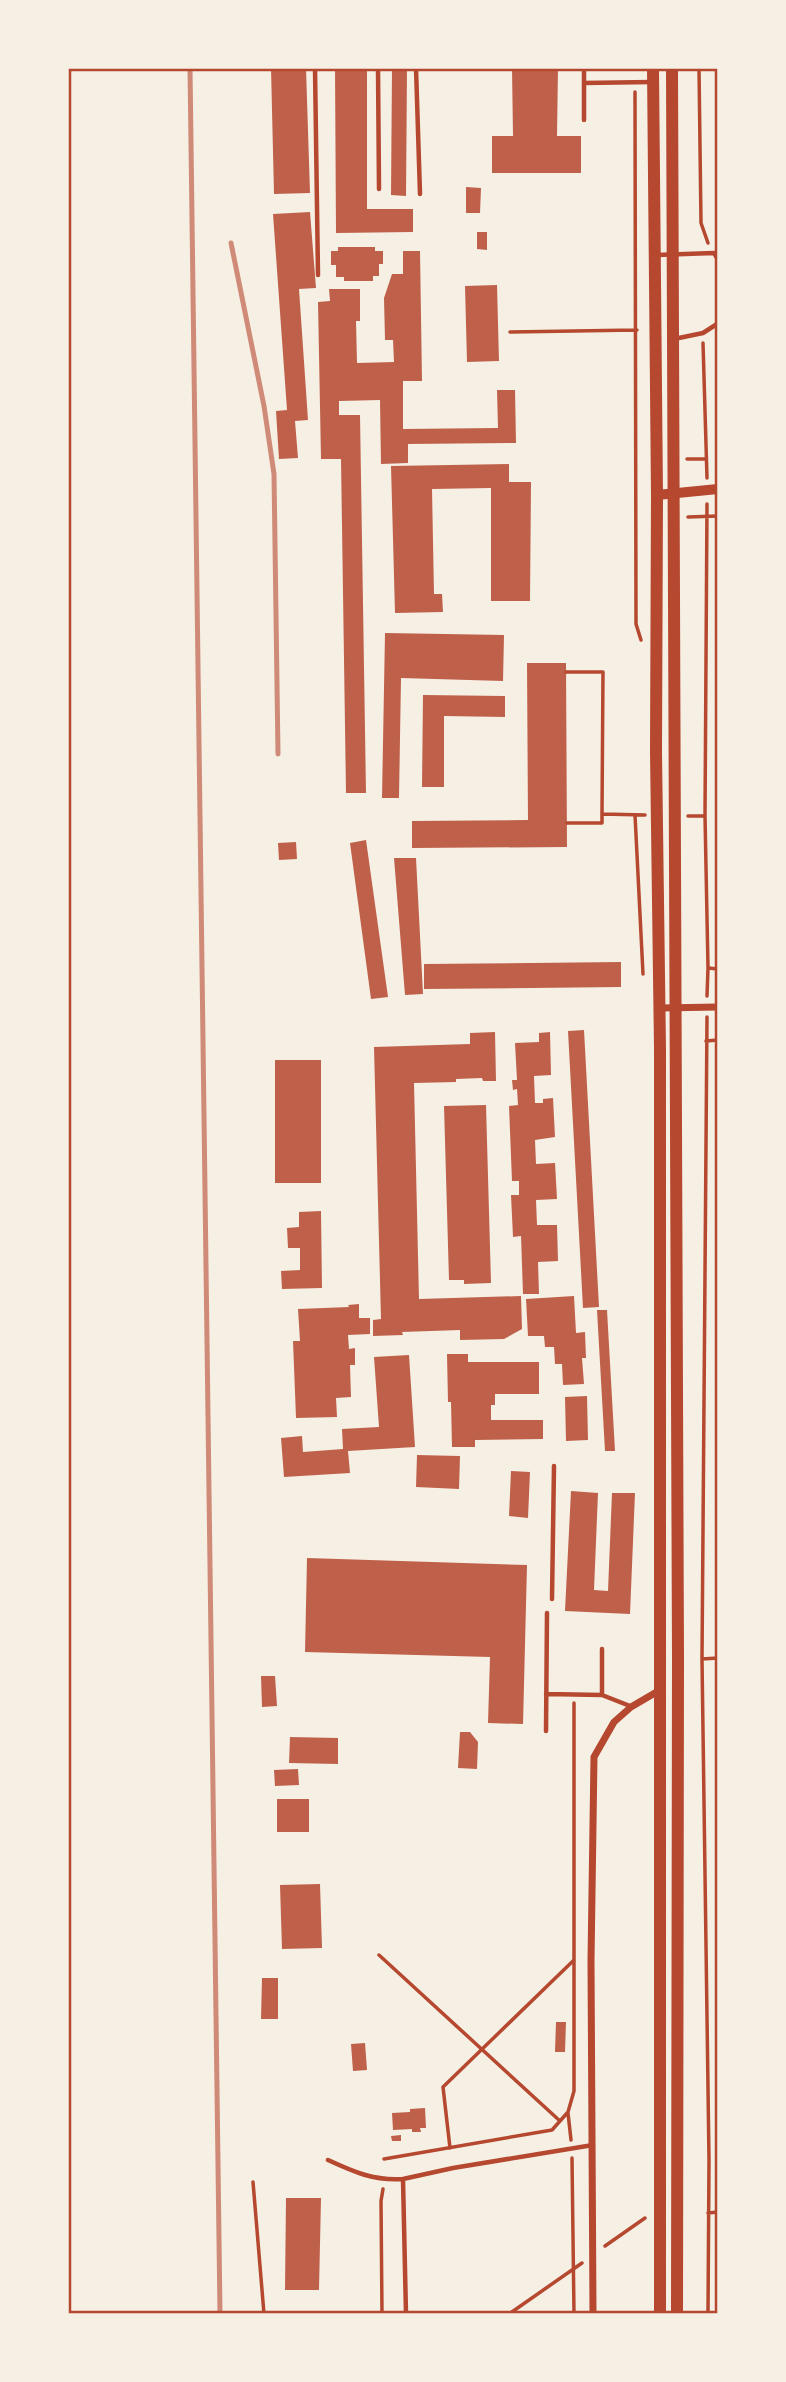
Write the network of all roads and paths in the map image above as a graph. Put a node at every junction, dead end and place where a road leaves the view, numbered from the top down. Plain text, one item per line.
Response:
1 (315, 68) edge
2 (378, 68) edge
3 (416, 68) edge
4 (584, 68) edge
5 (672, 68) edge
6 (699, 68) edge
7 (653, 75) edge
8 (584, 83) junction
9 (635, 83) junction
10 (584, 120) dead end
11 (379, 189) dead end
12 (420, 194) dead end
13 (714, 253) junction
14 (673, 255) junction
15 (654, 256) junction
16 (718, 260) edge
17 (318, 275) dead end
18 (718, 317) edge
19 (637, 330) junction
20 (510, 332) dead end
21 (703, 333) junction
22 (673, 339) junction
23 (706, 459) dead end
24 (636, 463) dead end
25 (718, 489) edge
26 (674, 494) junction
27 (657, 495) junction
28 (708, 517) dead end
29 (566, 673) dead end
30 (602, 814) junction
31 (566, 823) dead end
32 (718, 969) edge
33 (643, 982) dead end
34 (675, 1007) junction
35 (718, 1007) edge
36 (660, 1008) junction
37 (718, 1040) edge
38 (554, 1466) dead end
39 (552, 1599) dead end
40 (547, 1613) dead end
41 (602, 1649) dead end
42 (718, 1658) edge
43 (702, 1659) junction
44 (661, 1690) junction
45 (678, 1692) junction
46 (546, 1693) junction
47 (574, 1694) junction
48 (601, 1695) junction
49 (631, 1707) junction
50 (545, 1731) dead end
51 (379, 1955) dead end
52 (574, 1960) junction
53 (482, 2049) junction
54 (568, 2112) junction
55 (560, 2121) junction
56 (570, 2130) dead end
57 (593, 2146) junction
58 (450, 2148) junction
59 (384, 2158) dead end
60 (572, 2158) dead end
61 (328, 2160) dead end
62 (709, 2160) junction
63 (718, 2160) edge
64 (403, 2179) junction
65 (384, 2180) junction
66 (253, 2182) dead end
67 (718, 2212) edge
68 (708, 2213) junction
69 (650, 2214) dead end
70 (609, 2244) dead end
71 (580, 2264) dead end
72 (574, 2268) junction
73 (264, 2314) edge
74 (382, 2314) edge
75 (406, 2314) edge
76 (509, 2314) edge
77 (574, 2314) edge
78 (593, 2314) edge
79 (660, 2314) edge
80 (677, 2314) edge
81 (708, 2314) edge

1 - 17 lane
2 - 11 lane
3 - 12 lane
4 - 8 lane
5 - 14 main road
6 - 13 path
7 - 9 lane
7 - 15 main road
8 - 9 lane
8 - 10 lane
9 - 19 path
13 - 14 lane
13 - 16 lane
14 - 15 lane
14 - 22 main road
15 - 27 main road
18 - 21 lane
19 - 20 path
19 - 24 path
21 - 22 lane
21 - 23 path
22 - 26 main road
25 - 26 street
26 - 27 street
26 - 34 main road
27 - 36 main road
28 - 32 path
29 - 30 path
30 - 31 path
30 - 33 path
34 - 35 street
34 - 36 street
34 - 45 main road
36 - 44 main road
37 - 43 path
38 - 39 lane
40 - 46 lane
41 - 48 lane
42 - 43 path
43 - 62 path
44 - 45 lane
44 - 49 street
44 - 79 main road
45 - 80 main road
46 - 47 lane
46 - 50 lane
47 - 48 lane
47 - 52 path
48 - 49 lane
49 - 57 street
51 - 53 path
52 - 53 path
52 - 54 path
53 - 55 path
53 - 58 path
54 - 55 path
54 - 56 path
55 - 58 path
57 - 64 lane
57 - 78 street
58 - 59 path
60 - 72 path
61 - 65 lane
62 - 63 path
62 - 68 path
64 - 65 lane
64 - 75 lane
65 - 74 path
66 - 73 path
67 - 68 path
68 - 81 path
69 - 70 path
71 - 72 path
72 - 76 path
72 - 77 path

